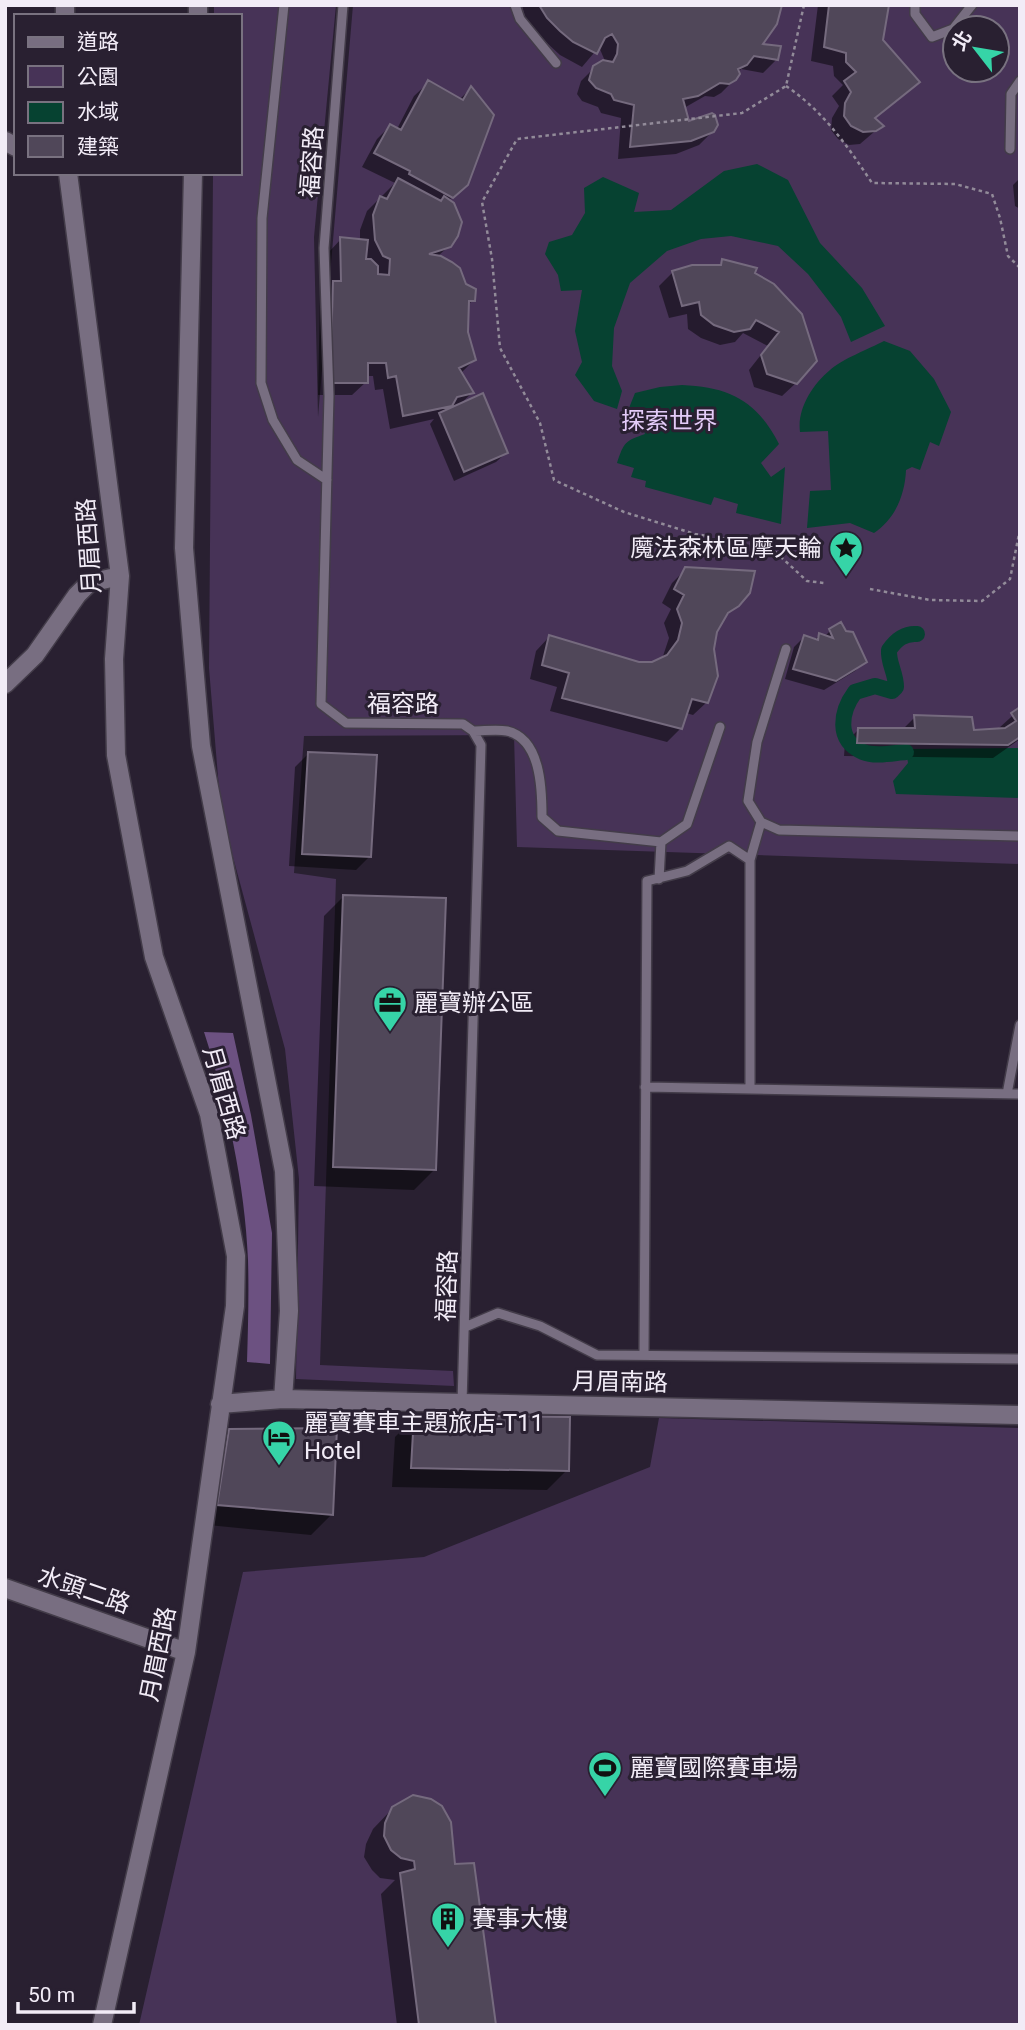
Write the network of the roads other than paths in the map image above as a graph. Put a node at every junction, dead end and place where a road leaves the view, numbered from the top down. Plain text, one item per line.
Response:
1 (284, 5) edge
2 (343, 5) edge
3 (514, 5) edge
4 (915, 5) edge
5 (972, 5) edge
6 (556, 63) dead end
7 (1020, 81) edge
8 (1010, 149) dead end
9 (68, 175) edge
10 (193, 175) edge
11 (327, 480) junction
12 (120, 576) junction
13 (786, 649) dead end
14 (5, 684) edge
15 (720, 727) dead end
16 (473, 730) junction
17 (761, 822) junction
18 (1020, 836) edge
19 (661, 842) junction
20 (750, 860) junction
21 (659, 878) junction
22 (1020, 1025) edge
23 (645, 1087) junction
24 (750, 1088) junction
25 (1007, 1094) junction
26 (1020, 1094) edge
27 (465, 1327) junction
28 (644, 1355) junction
29 (1020, 1360) edge
30 (284, 1399) junction
31 (463, 1403) junction
32 (220, 1404) junction
33 (1020, 1415) edge
34 (5, 1588) edge
35 (186, 1652) junction
36 (102, 2025) edge

1 - 11 lane
2 - 11 lane, 福容路
3 - 6 lane
4 - 5 lane
7 - 8 lane
9 - 12 street, 月眉西路
10 - 30 street
11 - 16 lane, 福容路
12 - 14 street
12 - 32 street, 月眉西路
13 - 17 lane
15 - 19 lane
16 - 19 lane
16 - 27 lane, 福容路
17 - 18 lane
17 - 20 lane
19 - 21 lane
20 - 21 lane
20 - 24 lane
21 - 23 lane
22 - 25 lane
23 - 24 lane
23 - 28 lane
24 - 25 lane
25 - 26 lane
27 - 28 lane
27 - 31 lane, 福容路
28 - 29 lane
30 - 31 street, 月眉南路
30 - 32 street, 月眉南路
31 - 33 street, 月眉南路
32 - 35 street, 月眉西路
34 - 35 street, 水頭二路
35 - 36 street, 月眉西路

